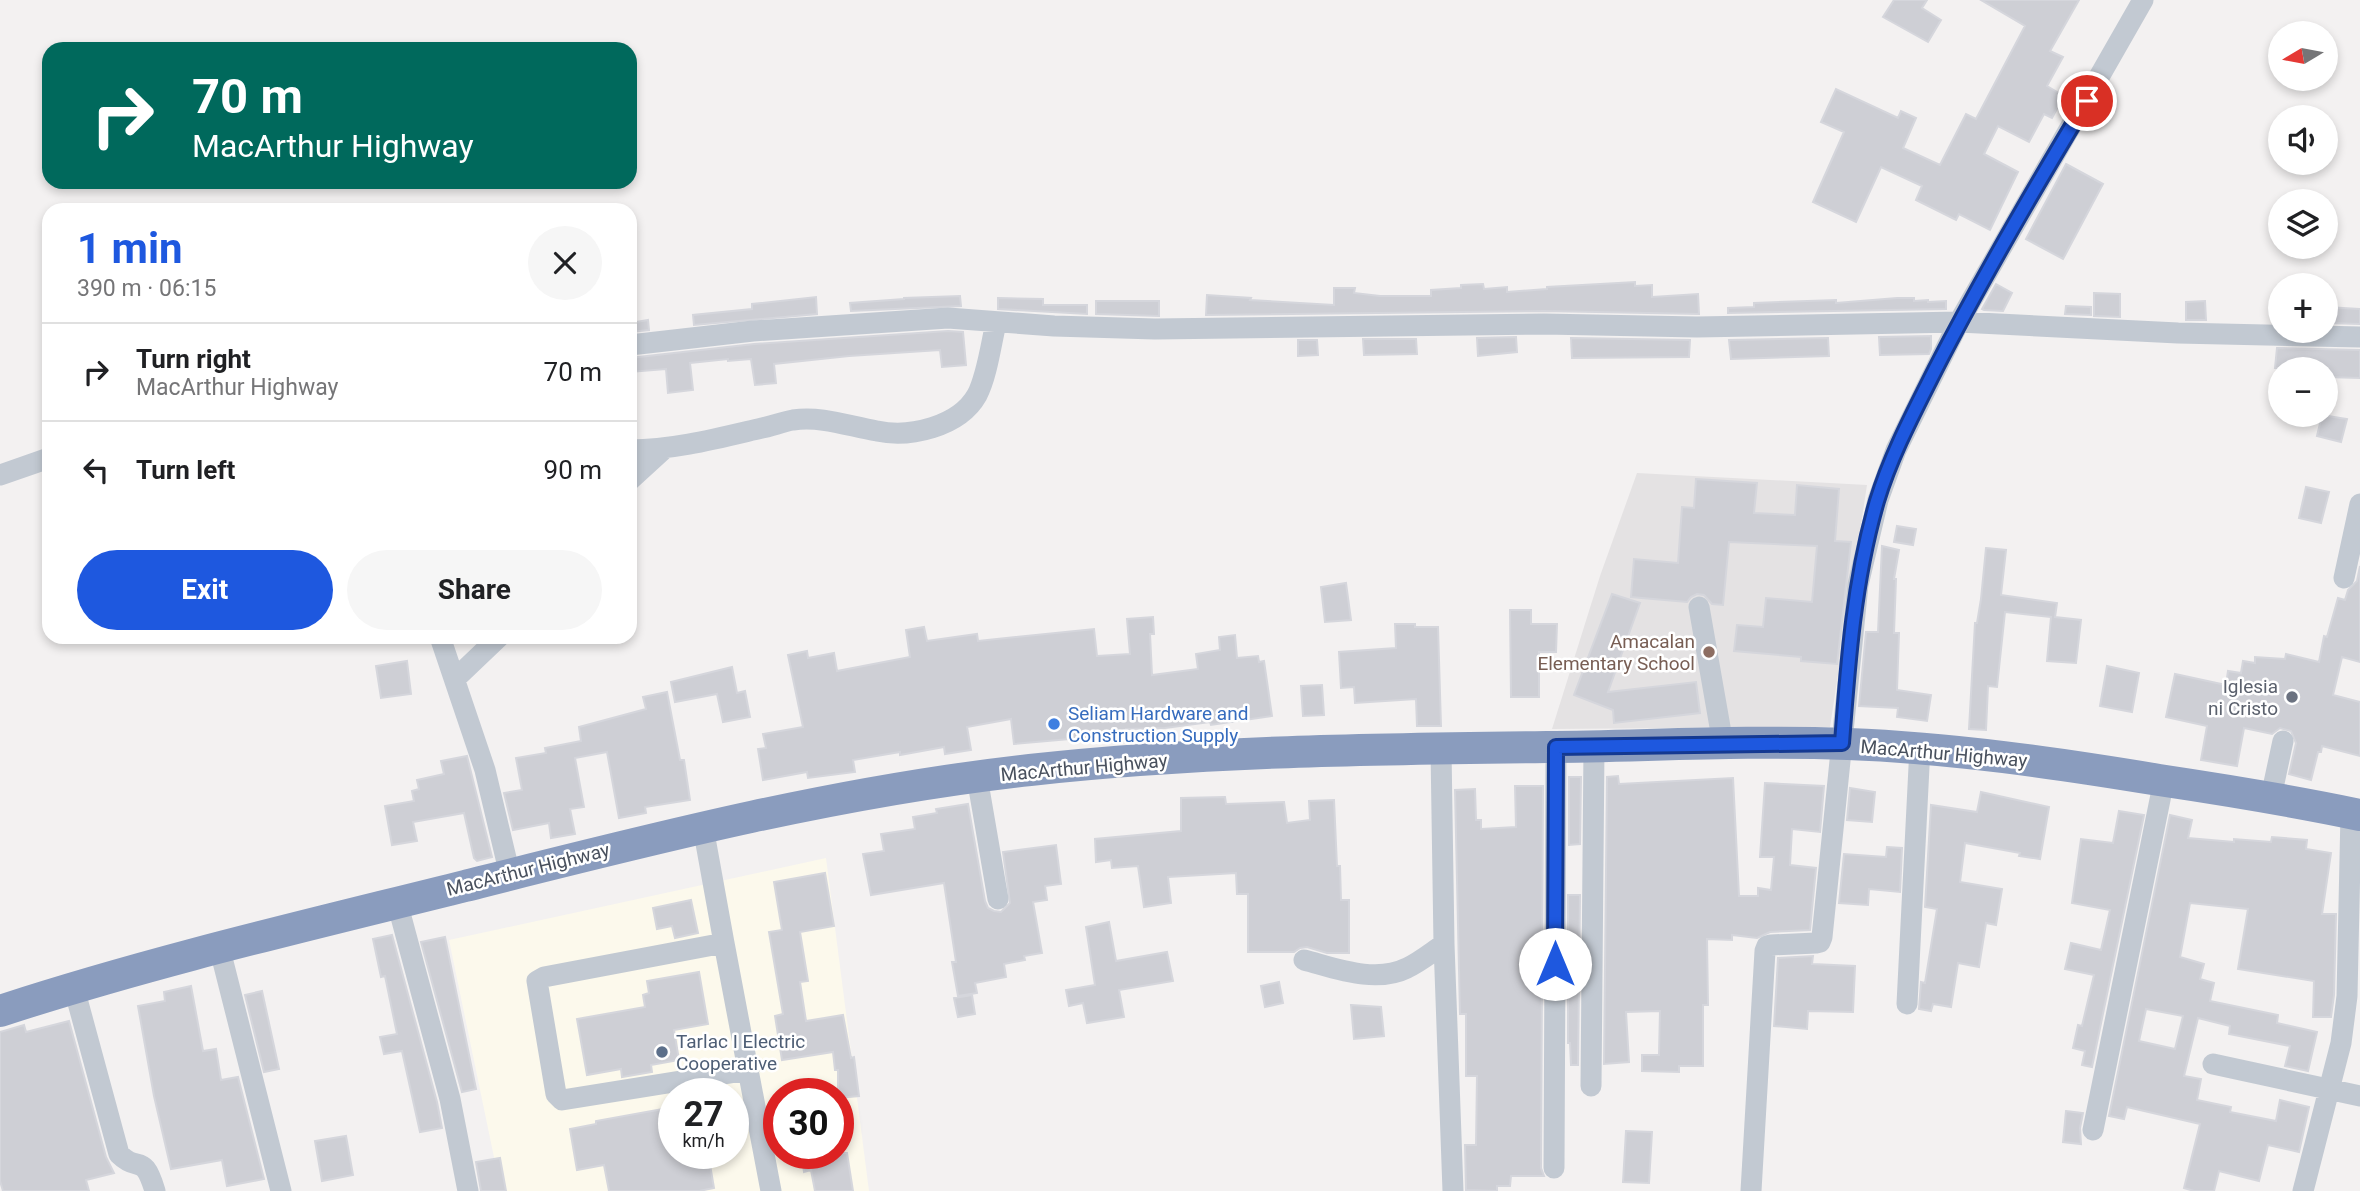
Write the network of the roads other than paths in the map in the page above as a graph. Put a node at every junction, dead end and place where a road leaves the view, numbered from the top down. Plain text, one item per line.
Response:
1 (2143, 0) edge
2 (1959, 322) junction
3 (996, 323) junction
4 (2360, 337) edge
5 (637, 344) edge
6 (665, 448) junction
7 (637, 450) edge
8 (42, 460) edge
9 (637, 474) edge
10 (0, 475) edge
11 (2360, 504) edge
12 (2344, 578) dead end
13 (1699, 607) dead end
14 (443, 644) edge
15 (492, 644) edge
16 (456, 678) junction
17 (2283, 741) dead end
18 (1842, 743) junction
19 (1723, 744) junction
20 (1556, 747) junction
21 (1594, 747) junction
22 (1920, 747) junction
23 (1441, 749) junction
24 (977, 777) junction
25 (2164, 780) junction
26 (2271, 797) junction
27 (2355, 814) edge
28 (703, 827) junction
29 (510, 874) junction
30 (998, 899) dead end
31 (397, 902) junction
32 (724, 943) junction
33 (1444, 944) junction
34 (219, 946) junction
35 (1304, 960) dead end
36 (74, 988) junction
37 (1907, 1004) dead end
38 (0, 1011) edge
39 (2213, 1064) dead end
40 (749, 1070) junction
41 (1591, 1086) dead end
42 (2328, 1089) junction
43 (2360, 1096) edge
44 (2093, 1130) dead end
45 (1554, 1168) dead end
46 (155, 1191) edge
47 (281, 1191) edge
48 (468, 1191) edge
49 (771, 1191) edge
50 (1453, 1191) edge
51 (1751, 1191) edge
52 (2303, 1191) edge

1 - 2 street
2 - 3 street
2 - 4 street
2 - 18 street
3 - 5 street
3 - 6 street
6 - 7 street
6 - 9 street
8 - 10 street
11 - 12 street
13 - 19 street
14 - 16 street
15 - 16 street
16 - 29 street
17 - 26 street
18 - 19 highway, MacArthur Highway
18 - 22 highway, MacArthur Highway
18 - 51 street
19 - 21 highway, MacArthur Highway
20 - 21 highway, MacArthur Highway
20 - 23 highway, MacArthur Highway
20 - 45 street
21 - 41 street
22 - 25 highway, MacArthur Highway
22 - 37 street
23 - 24 highway, MacArthur Highway
23 - 33 street
24 - 28 highway, MacArthur Highway
24 - 30 street
25 - 26 highway, MacArthur Highway
25 - 44 street
26 - 27 highway, MacArthur Highway
27 - 42 street
28 - 29 highway, MacArthur Highway
28 - 32 street
29 - 31 highway, MacArthur Highway
31 - 34 highway, MacArthur Highway
31 - 48 street
32 - 40 street
32 - 40 street
33 - 35 street
33 - 50 street
34 - 36 highway, MacArthur Highway
34 - 47 street
36 - 38 highway, MacArthur Highway
36 - 46 street
39 - 42 street
40 - 49 street
42 - 43 street
42 - 52 street

